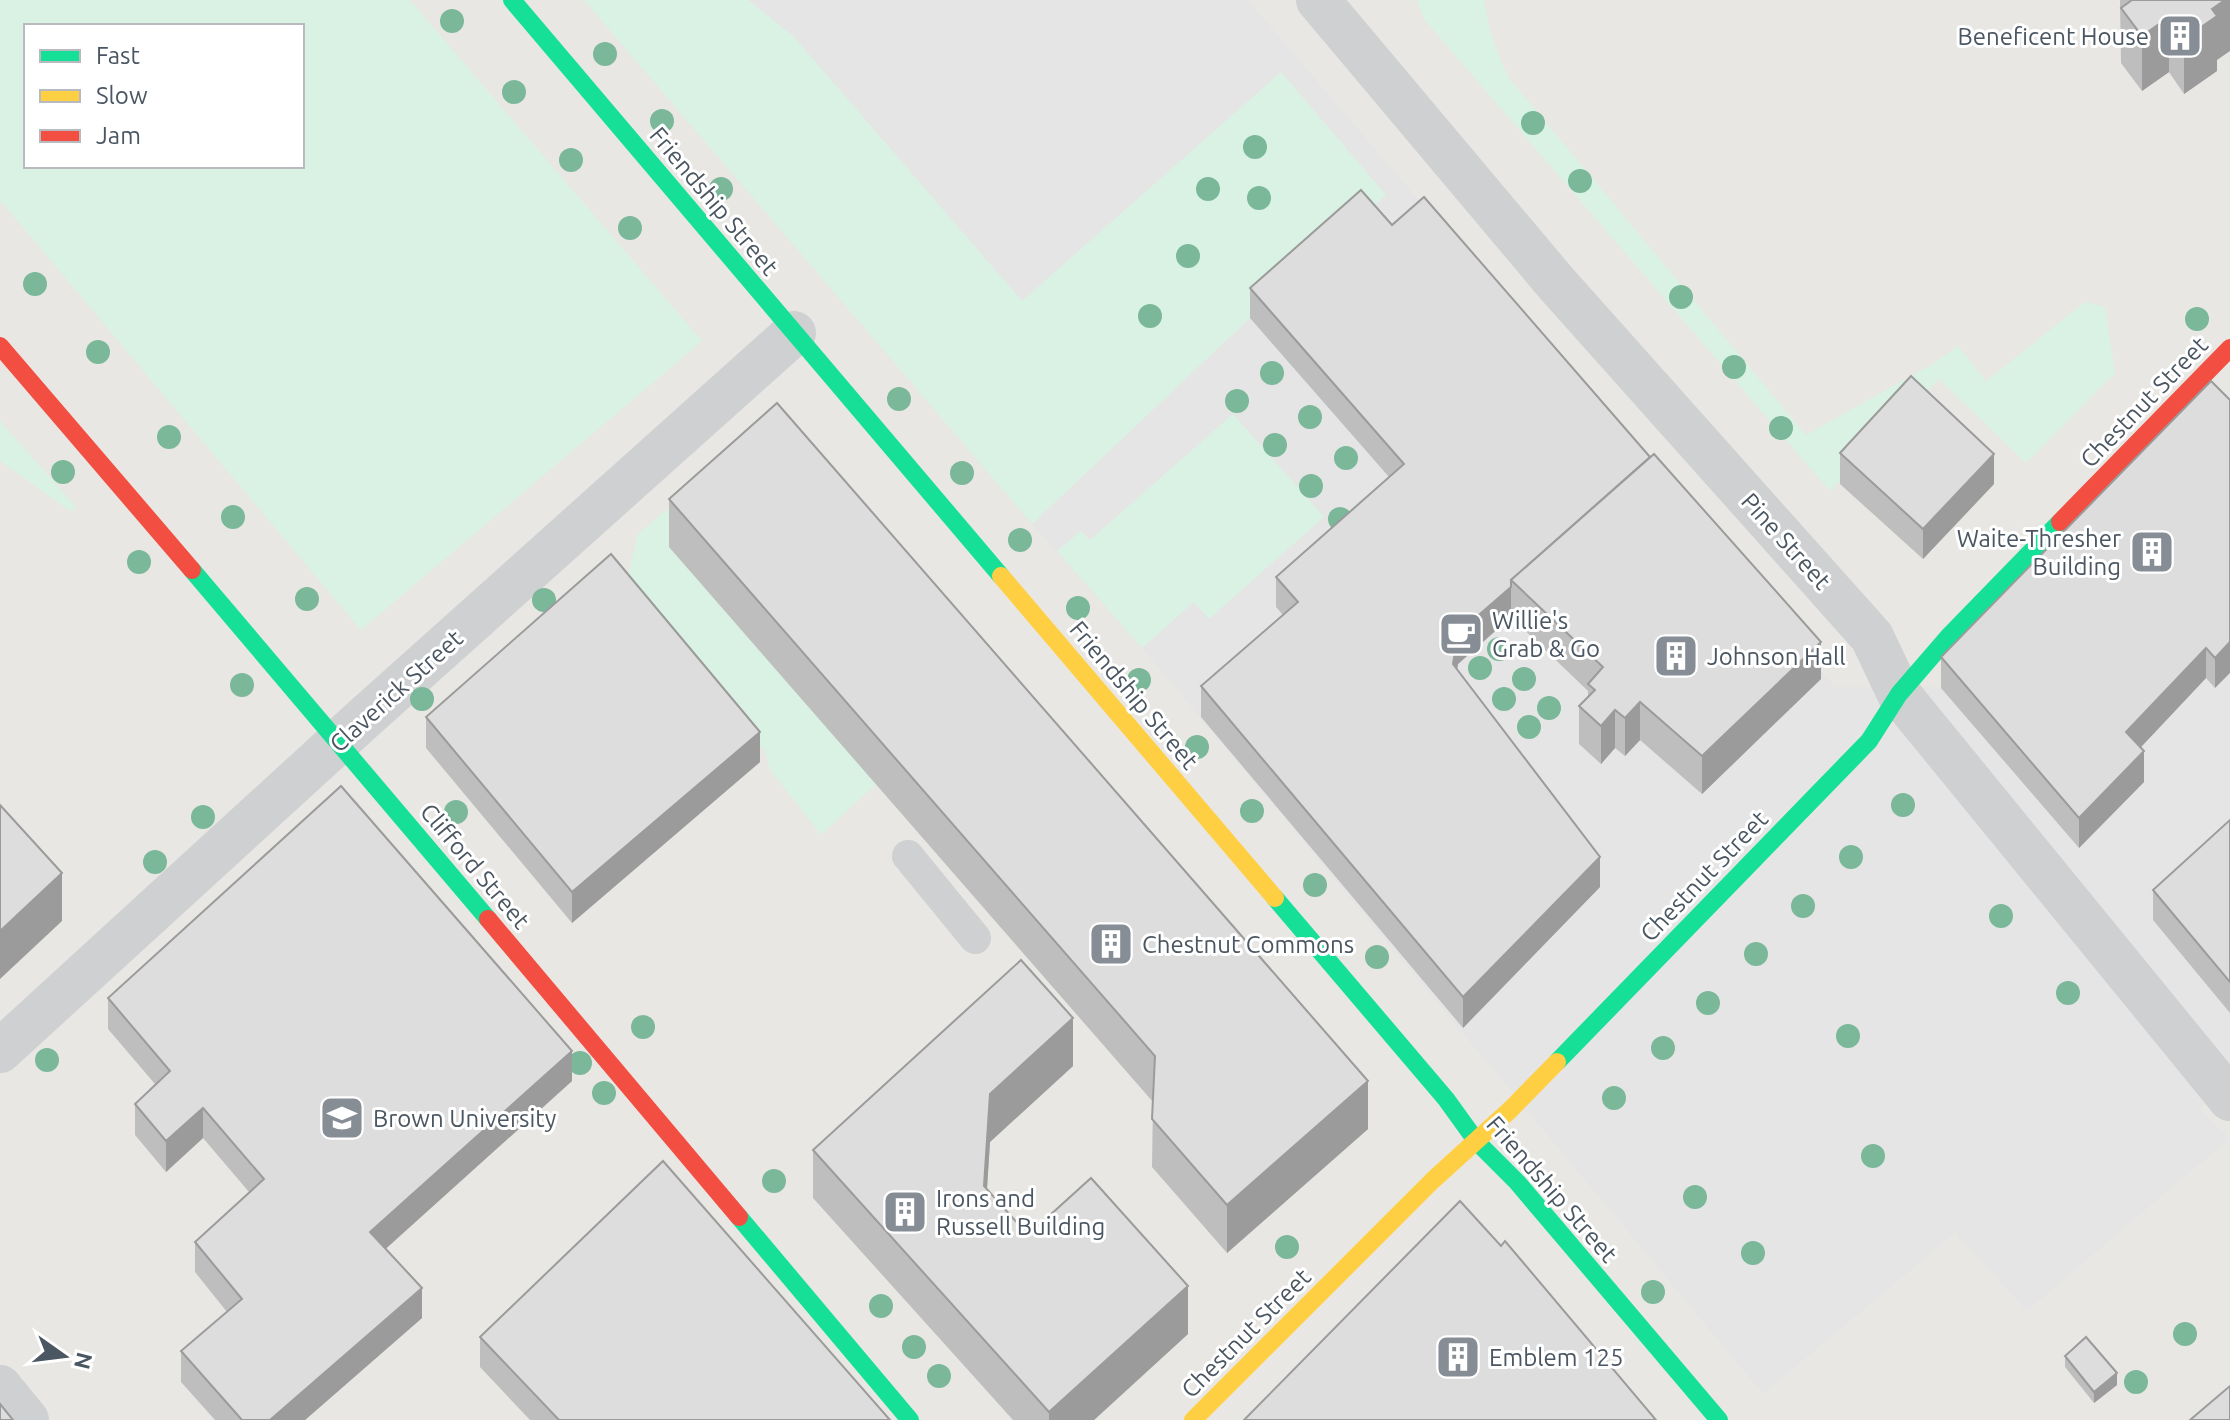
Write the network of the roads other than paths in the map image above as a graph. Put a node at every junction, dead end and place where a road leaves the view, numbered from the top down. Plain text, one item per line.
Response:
1 (512, 0) edge
2 (1318, 0) edge
3 (794, 333) junction
4 (0, 346) edge
5 (2230, 348) edge
6 (1899, 694) junction
7 (338, 742) junction
8 (908, 856) dead end
9 (975, 938) dead end
10 (0, 1051) edge
11 (2230, 1099) edge
12 (1477, 1142) junction
13 (0, 1387) edge
14 (27, 1420) edge
15 (910, 1420) edge
16 (1193, 1420) edge
17 (1719, 1420) edge

1 - 3 street, Friendship Street
2 - 6 street, Pine Street
3 - 7 street, Claverick Street
3 - 12 street, Friendship Street
4 - 7 street, Clifford Street
5 - 6 street, Chestnut Street
6 - 11 street, Pine Street
6 - 12 street, Chestnut Street
7 - 10 street, Claverick Street
7 - 15 street, Clifford Street
8 - 9 lane
12 - 16 street, Chestnut Street
12 - 17 street, Friendship Street
13 - 14 street

